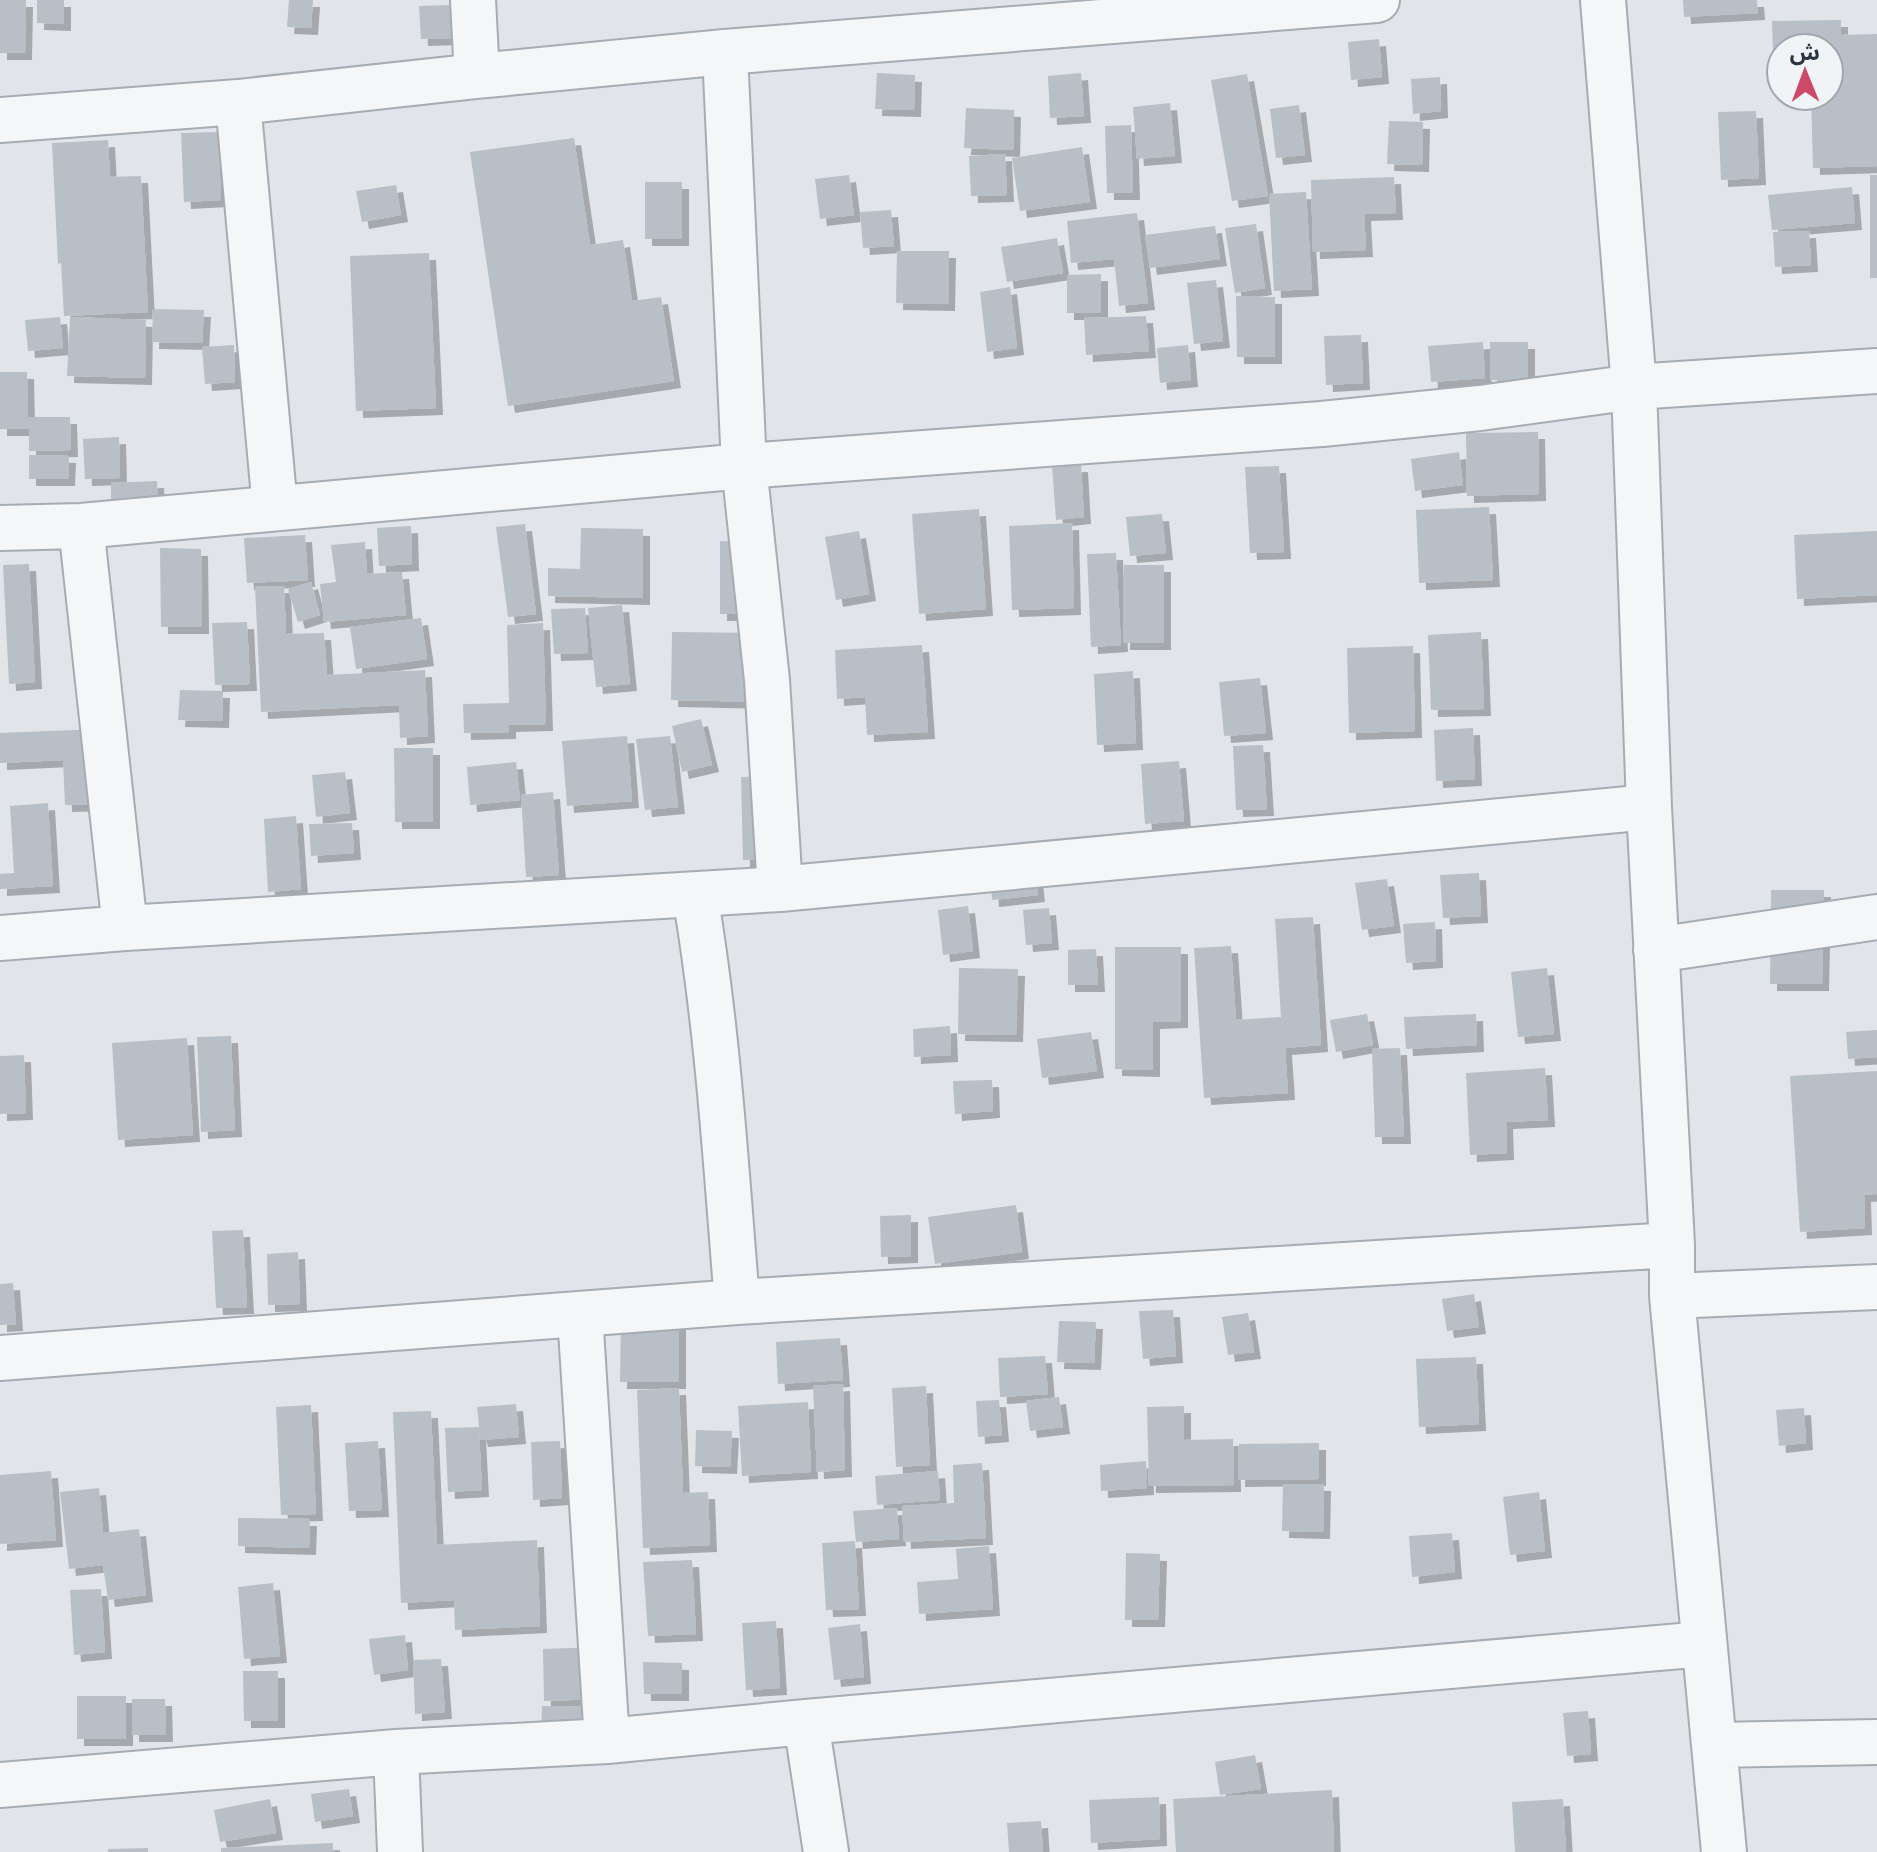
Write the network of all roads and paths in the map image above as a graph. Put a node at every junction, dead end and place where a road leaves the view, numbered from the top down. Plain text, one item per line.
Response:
1 (473, 0) edge
2 (1377, 0) edge
3 (1603, 0) edge
4 (725, 52) junction
5 (477, 76) junction
6 (238, 102) junction
7 (0, 120) edge
8 (1877, 371) edge
9 (1634, 387) junction
10 (744, 466) junction
11 (275, 508) junction
12 (81, 526) junction
13 (0, 528) edge
14 (1649, 807) junction
15 (780, 889) junction
16 (695, 895) junction
17 (1877, 917) edge
18 (125, 928) junction
19 (0, 938) edge
20 (1656, 950) junction
21 (1672, 1245) junction
22 (1877, 1287) edge
23 (1672, 1296) junction
24 (737, 1302) junction
25 (580, 1314) junction
26 (0, 1358) edge
27 (1704, 1644) junction
28 (806, 1722) junction
29 (607, 1741) junction
30 (1877, 1742) edge
31 (1714, 1745) junction
32 (396, 1752) junction
33 (0, 1785) edge
34 (400, 1852) edge
35 (826, 1852) edge
36 (1724, 1852) edge

1 - 5 street
2 - 4 street
3 - 9 street
4 - 5 street
4 - 10 street
5 - 6 street
6 - 7 street
6 - 11 street
8 - 9 street
9 - 10 street
9 - 14 street
10 - 11 street
10 - 15 street
11 - 12 street
12 - 13 street
12 - 18 street
14 - 15 street
14 - 20 street
15 - 16 street
16 - 18 street
16 - 24 street
17 - 20 street
18 - 19 street
20 - 21 street
21 - 23 street
21 - 24 street
22 - 23 street
23 - 27 street
24 - 25 street
25 - 26 street
25 - 29 street
27 - 28 street
27 - 31 street
28 - 29 street
28 - 35 street
29 - 32 street
30 - 31 street
31 - 36 street
32 - 33 street
32 - 34 street

